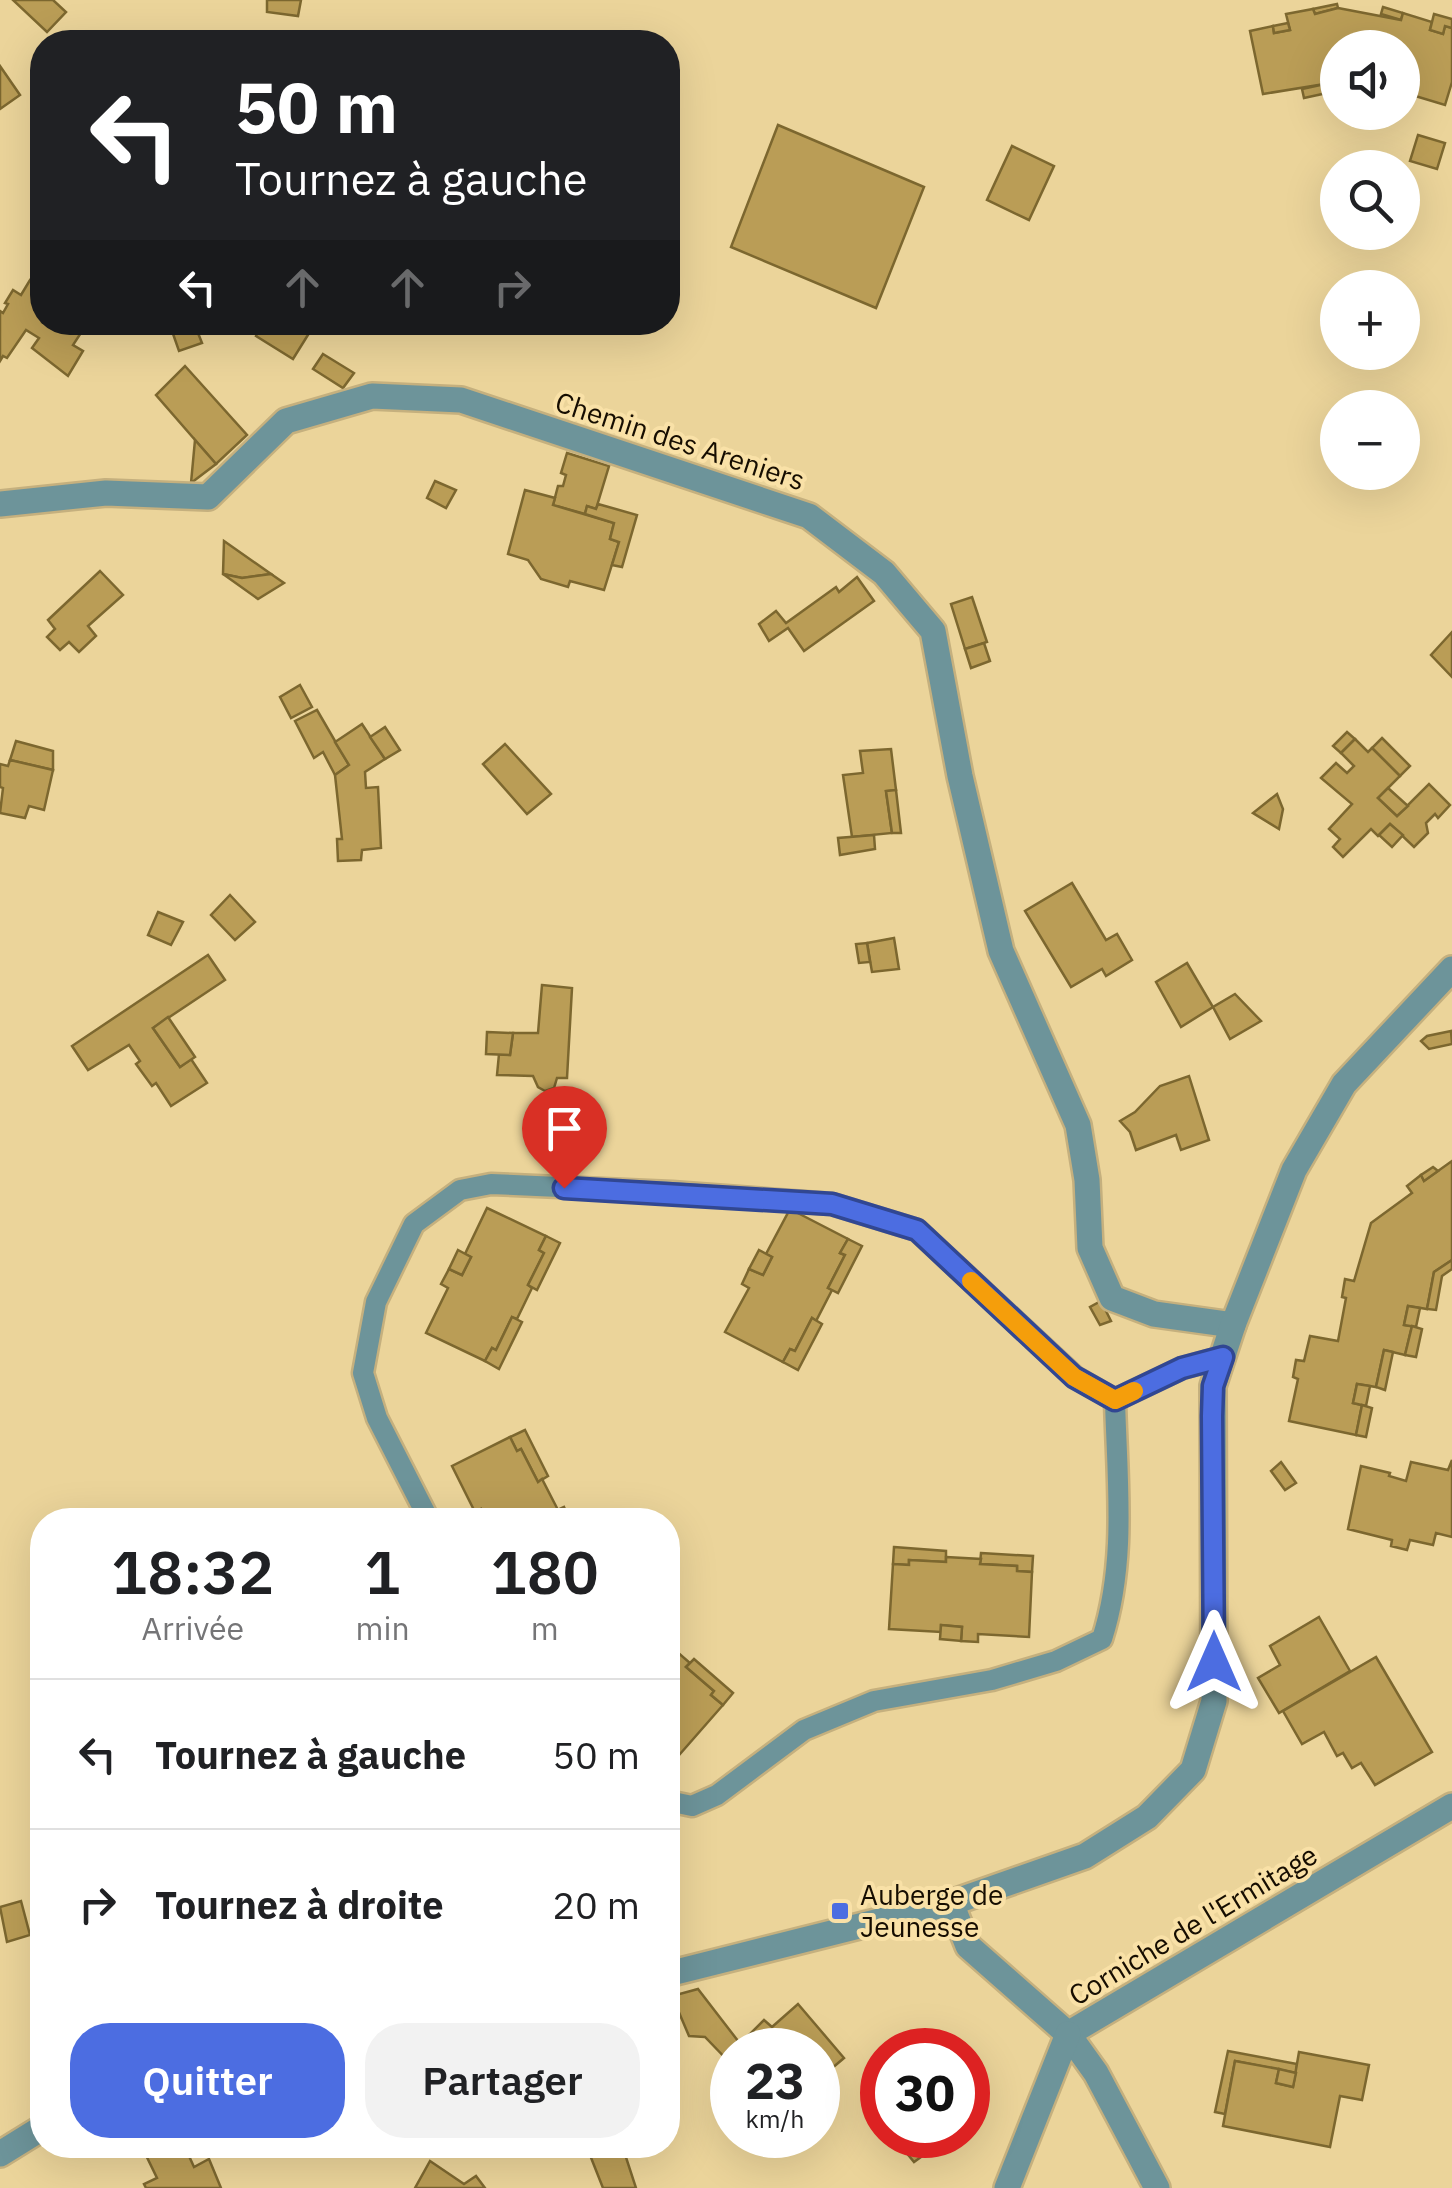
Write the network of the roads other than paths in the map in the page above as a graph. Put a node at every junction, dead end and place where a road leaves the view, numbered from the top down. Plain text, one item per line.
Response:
1 (0, 504) edge
2 (1452, 971) edge
3 (1233, 1324) junction
4 (1223, 1357) junction
5 (1115, 1400) junction
6 (423, 1508) edge
7 (680, 1804) edge
8 (1452, 1806) edge
9 (951, 1903) junction
10 (680, 1971) edge
11 (1068, 2034) junction
12 (30, 2135) edge
13 (0, 2154) edge
14 (1007, 2188) edge
15 (1157, 2188) edge

1 - 3 street, Chemin des Areniers
2 - 3 street
3 - 4 street
4 - 5 lane
4 - 9 street
5 - 6 lane
5 - 7 lane
8 - 11 street, Corniche de l'Ermitage
9 - 10 street
9 - 11 street, Corniche de l'Ermitage
11 - 14 street
11 - 15 street
12 - 13 street

